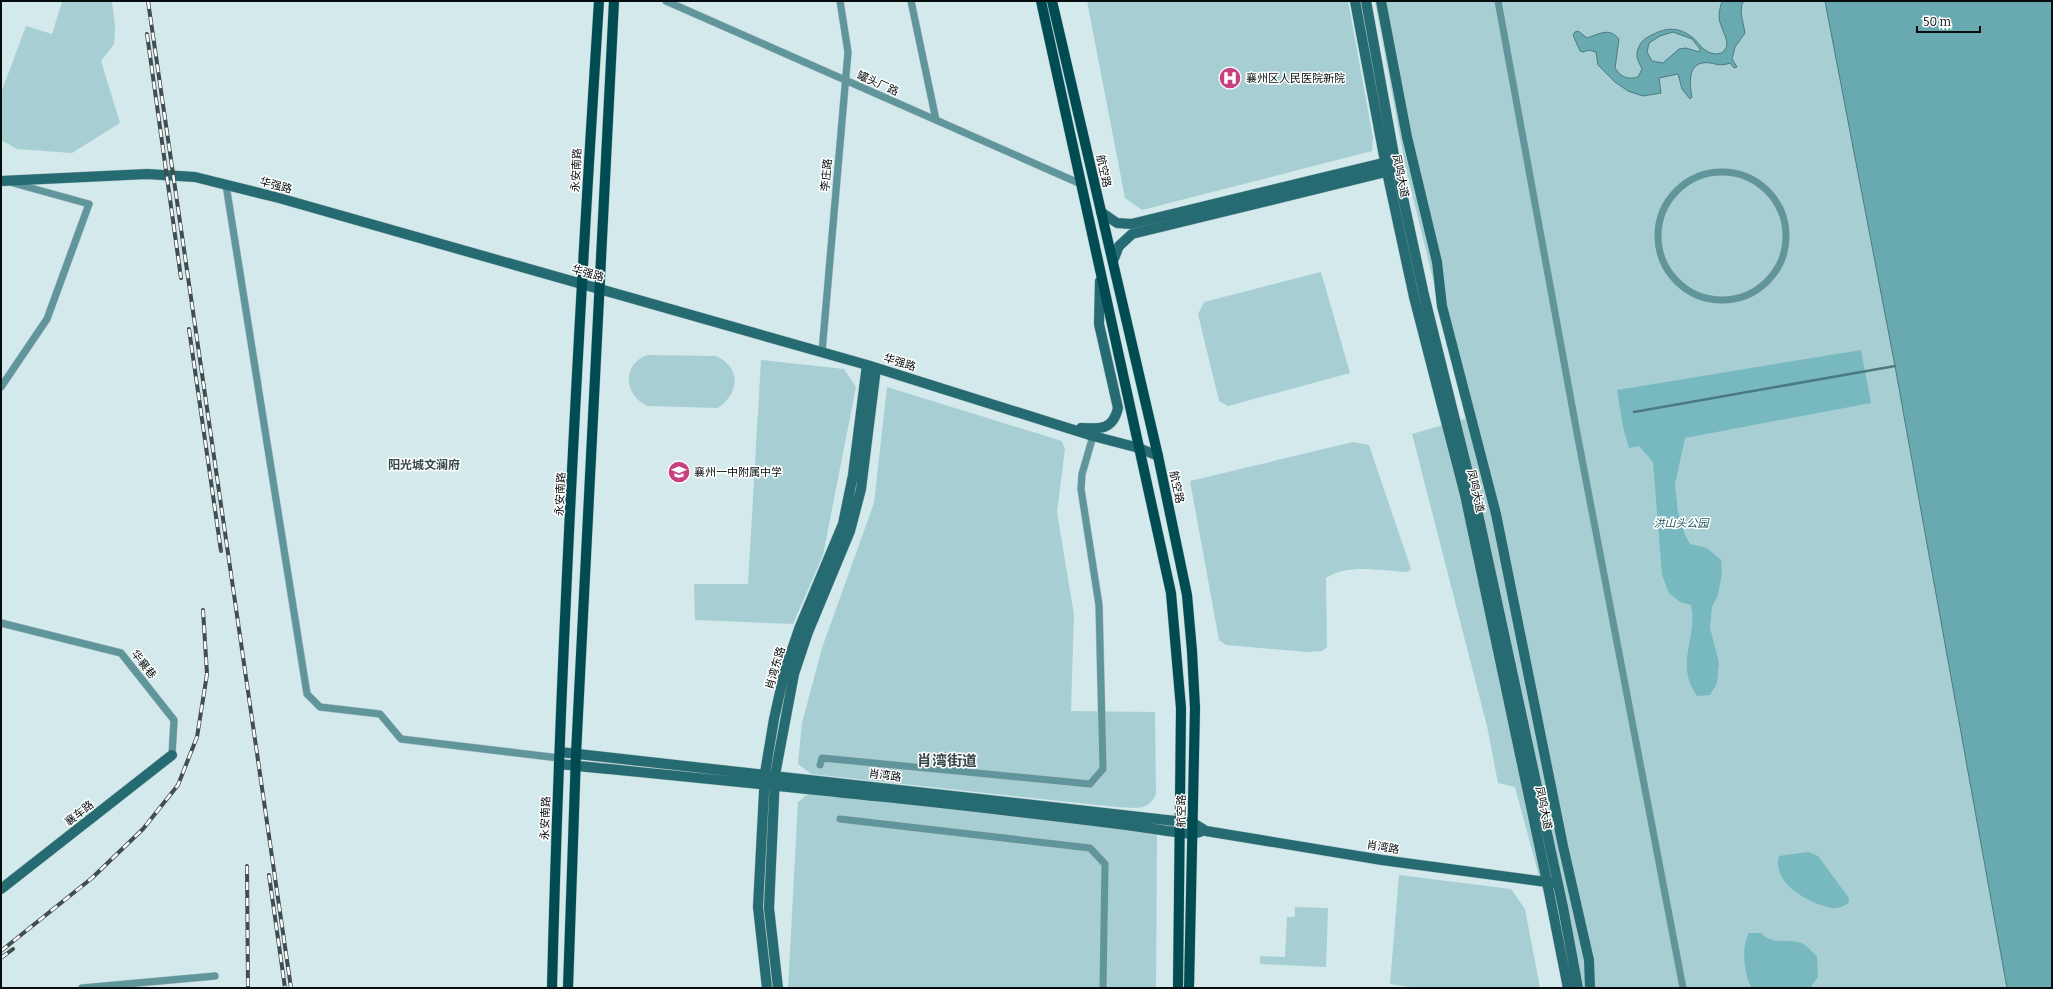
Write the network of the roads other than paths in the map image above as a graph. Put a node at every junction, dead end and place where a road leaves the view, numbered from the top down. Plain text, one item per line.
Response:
1 (599, 1) edge
2 (614, 1) edge
3 (666, 1) edge
4 (840, 1) edge
5 (911, 1) edge
6 (1041, 1) edge
7 (1052, 1) edge
8 (1355, 1) edge
9 (1366, 1) edge
10 (1381, 1) edge
11 (1498, 1) edge
12 (846, 81) junction
13 (936, 120) junction
14 (1391, 166) junction
15 (4, 181) edge
16 (1081, 184) junction
17 (226, 185) junction
18 (1101, 212) junction
19 (1783, 258) joint
20 (1113, 261) junction
21 (1100, 271) junction
22 (582, 284) junction
23 (598, 288) junction
24 (822, 352) junction
25 (872, 366) junction
26 (1, 387) edge
27 (1070, 428) junction
28 (1093, 436) junction
29 (1139, 448) junction
30 (1158, 456) junction
31 (1, 623) edge
32 (576, 754) junction
33 (172, 756) joint
34 (559, 758) junction
35 (820, 765) dead end
36 (576, 766) junction
37 (770, 774) junction
38 (768, 786) junction
39 (840, 819) dead end
40 (1180, 821) junction
41 (1193, 823) junction
42 (1206, 831) junction
43 (1179, 833) junction
44 (1193, 834) junction
45 (1552, 882) junction
46 (1, 889) edge
47 (215, 976) dead end
48 (82, 988) edge
49 (552, 988) edge
50 (568, 988) edge
51 (768, 988) edge
52 (778, 988) edge
53 (1103, 988) edge
54 (1178, 988) edge
55 (1189, 988) edge
56 (1568, 988) edge
57 (1578, 988) edge
58 (1590, 988) edge
59 (1682, 988) edge

1 - 22 main road, 永安南路
2 - 23 main road
3 - 12 street, 罐头厂路
4 - 12 street, 李庄路
5 - 13 street
6 - 16 main road, 航空路
7 - 18 main road, 航空路
8 - 14 street, 凤鸣大道
9 - 14 street, 凤鸣大道
10 - 58 street
11 - 59 street
12 - 13 street, 罐头厂路
12 - 24 street, 李庄路
13 - 16 street, 罐头厂路
14 - 18 street
14 - 20 street
14 - 45 street, 凤鸣大道
15 - 17 street, 华强路
15 - 26 street
16 - 21 main road, 航空路
17 - 22 street, 华强路
17 - 34 street
18 - 20 main road, 航空路
19 - 19 street
20 - 30 main road, 航空路
21 - 27 street
21 - 29 main road, 航空路
22 - 23 street, 华强路
22 - 34 main road, 永安南路
23 - 24 street, 华强路
23 - 32 main road
24 - 25 street, 华强路
25 - 27 street, 华强路
25 - 37 street, 肖湾东路
27 - 28 street, 华强路
28 - 29 street, 华强路
28 - 35 street
29 - 30 street, 华强路
29 - 40 main road, 航空路
30 - 41 main road, 航空路
31 - 33 street, 华襄巷
32 - 34 street, 肖湾路
32 - 36 main road
32 - 37 street, 肖湾路
33 - 46 street, 襄车路
34 - 36 street, 肖湾路
34 - 49 main road, 永安南路
36 - 38 street, 肖湾路
36 - 50 main road
37 - 38 street, 肖湾东路
37 - 40 street, 肖湾路
38 - 43 street, 肖湾路
38 - 51 street, 肖湾东路
38 - 52 street, 肖湾东路
39 - 53 street
40 - 41 street, 肖湾路
40 - 43 main road, 航空路
41 - 42 street, 肖湾路
41 - 44 main road, 航空路
42 - 44 street, 肖湾路
42 - 45 street, 肖湾路
43 - 44 street, 肖湾路
43 - 54 main road, 航空路
44 - 55 main road, 航空路
45 - 56 street, 凤鸣大道
45 - 57 street, 凤鸣大道
47 - 48 street

